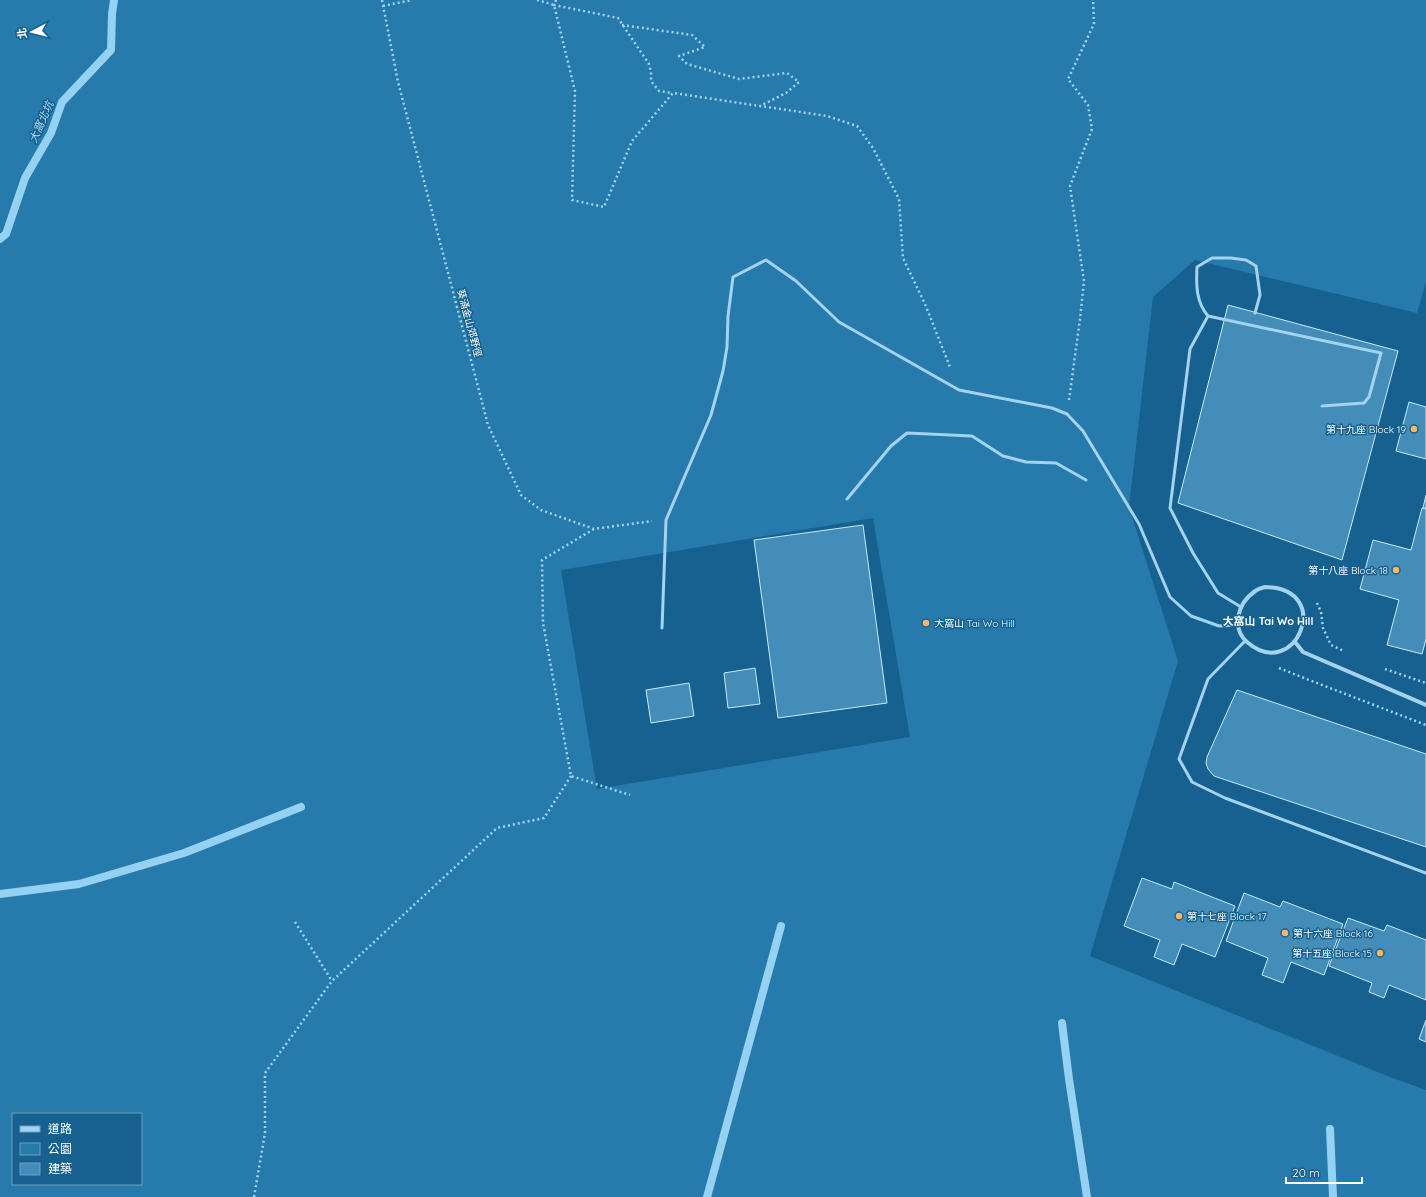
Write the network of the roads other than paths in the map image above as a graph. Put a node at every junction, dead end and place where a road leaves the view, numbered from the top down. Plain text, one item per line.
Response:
1 (1255, 313) dead end
2 (1208, 316) junction
3 (1322, 406) dead end
4 (1086, 480) dead end
5 (847, 499) dead end
6 (1241, 607) junction
7 (1237, 625) junction
8 (662, 628) dead end
9 (1245, 641) junction
10 (1296, 642) junction
11 (1426, 706) edge
12 (1426, 873) edge

1 - 2 lane
2 - 3 lane
2 - 6 lane
4 - 5 lane
6 - 7 street
6 - 10 street
7 - 8 lane
7 - 9 street
9 - 10 street
9 - 12 lane
10 - 11 street

